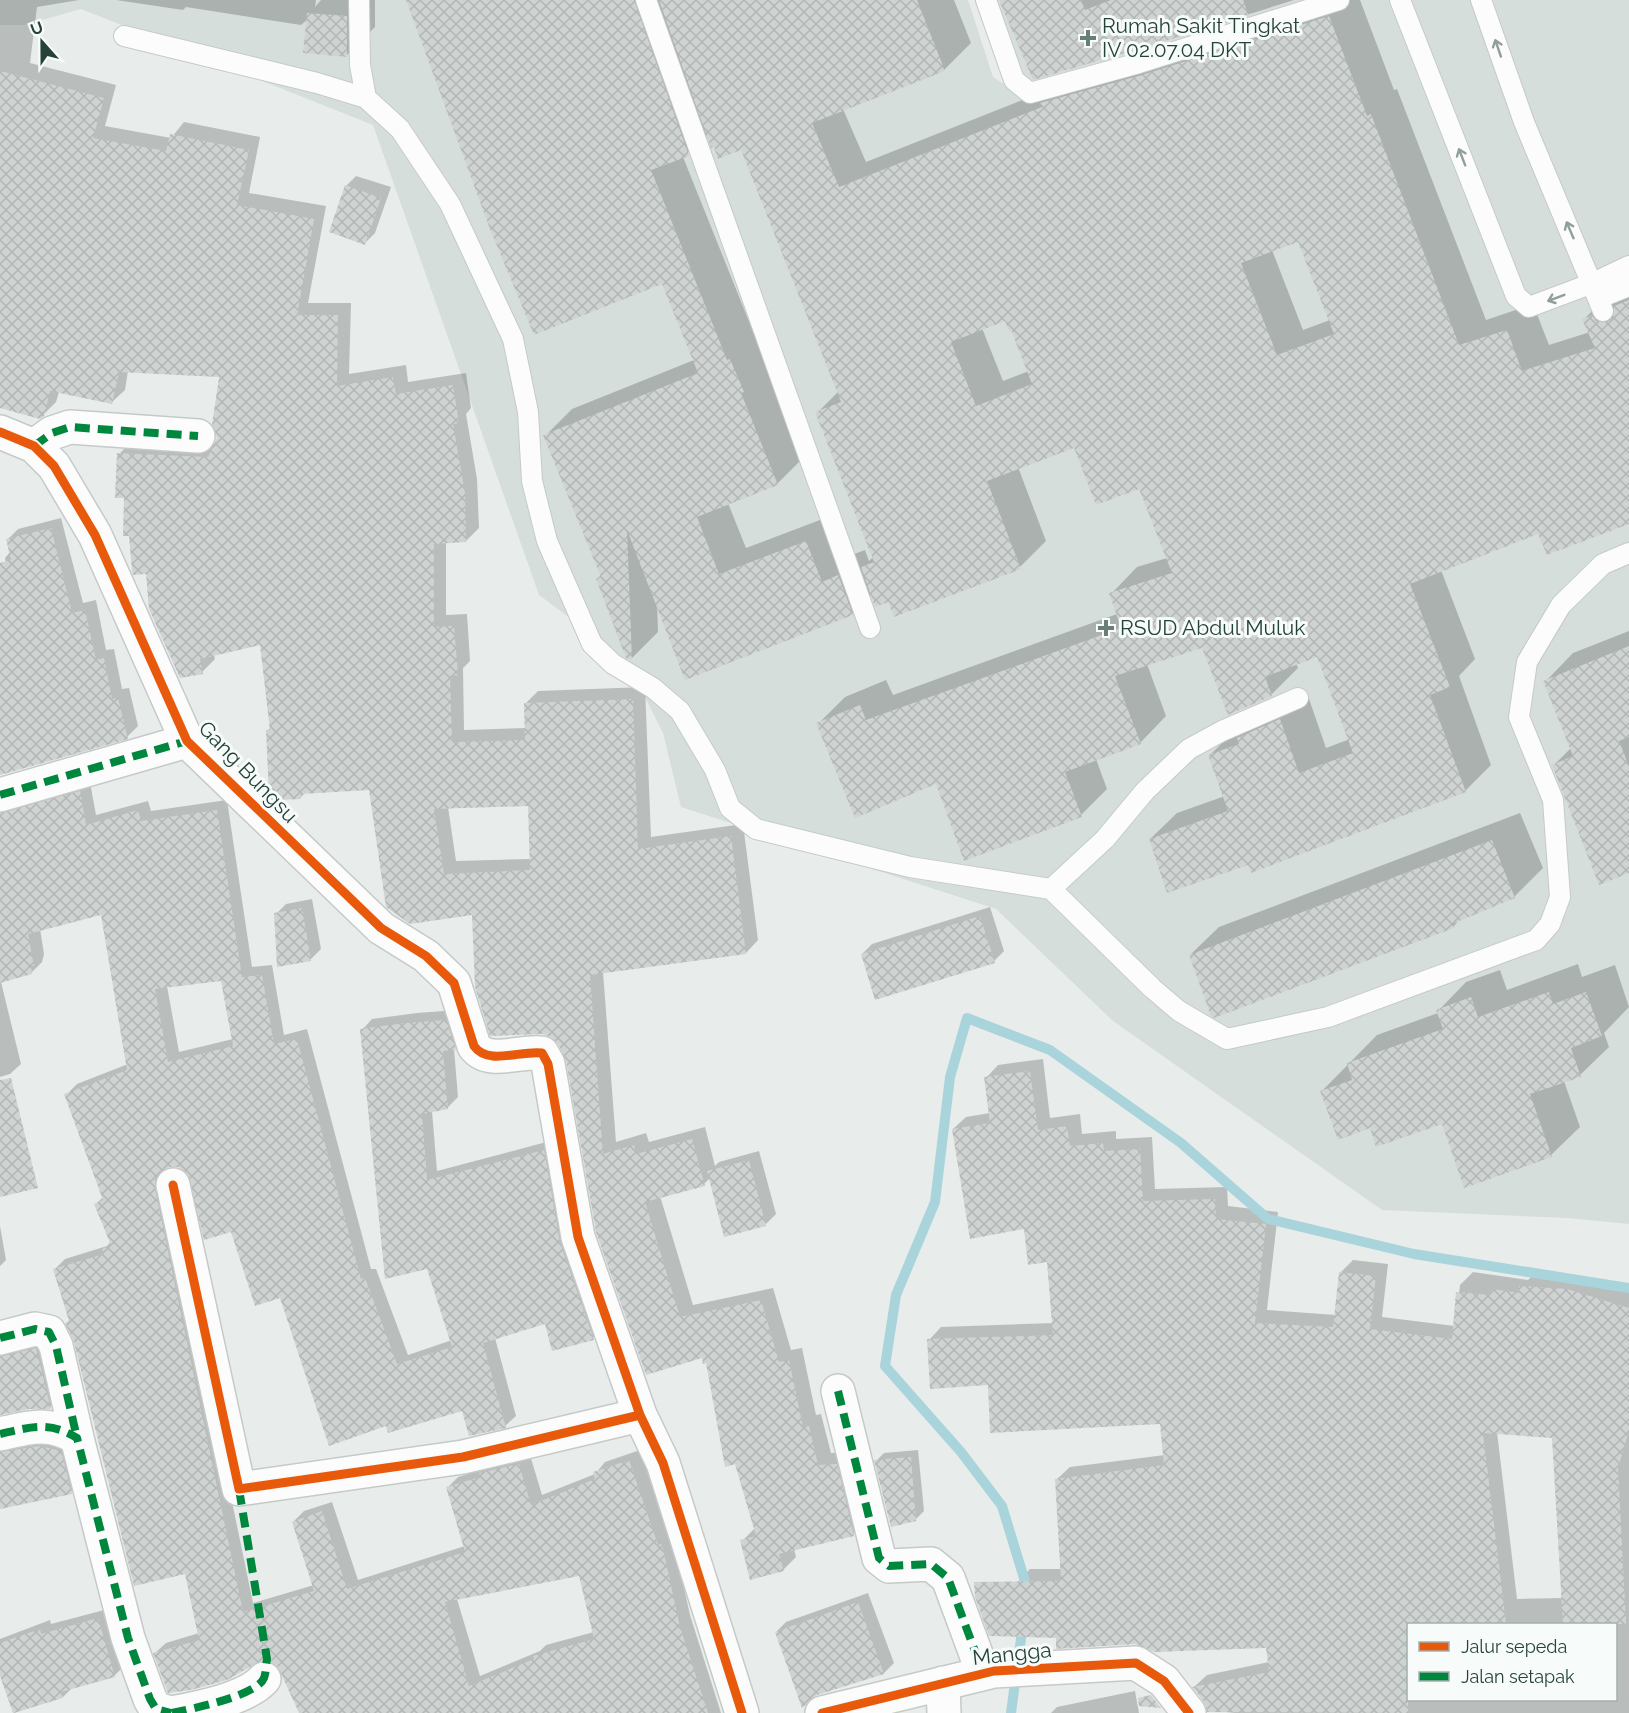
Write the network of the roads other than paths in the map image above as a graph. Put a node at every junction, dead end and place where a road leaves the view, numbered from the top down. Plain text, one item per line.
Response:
1 (359, 0) edge
2 (646, 0) edge
3 (986, 0) edge
4 (1339, 0) edge
5 (1400, 0) edge
6 (1481, 0) edge
7 (124, 36) dead end
8 (366, 98) junction
9 (1629, 266) edge
10 (1629, 286) edge
11 (1598, 297) junction
12 (0, 432) edge
13 (198, 436) dead end
14 (34, 446) junction
15 (1629, 553) edge
16 (870, 628) dead end
17 (1298, 698) dead end
18 (187, 741) junction
19 (0, 795) edge
20 (1051, 889) junction
21 (173, 1185) dead end
22 (0, 1338) edge
23 (838, 1391) dead end
24 (640, 1415) junction
25 (0, 1434) edge
26 (77, 1438) junction
27 (989, 1672) junction
28 (264, 1679) dead end
29 (943, 1698) edge
30 (887, 1705) edge
31 (171, 1713) edge
32 (742, 1713) edge
33 (822, 1713) edge
34 (1189, 1713) edge

1 - 8 lane
2 - 16 lane
3 - 4 lane
11 -> 5 lane
11 -> 6 lane
7 - 8 lane
8 - 20 lane
9 - 11 lane
10 - 11 lane
12 - 14 street, Gang Bungsu
13 - 14 street
14 - 18 street, Gang Bungsu
15 - 20 lane
17 - 20 lane
18 - 19 street
18 - 24 street, Gang Bungsu
21 - 24 street
22 - 26 street
23 - 27 street
24 - 32 street
25 - 26 street
26 - 31 street
27 - 29 street, Mangga
27 - 34 street, Mangga
28 - 31 street
29 - 30 street, Mangga
30 - 33 street, Mangga

